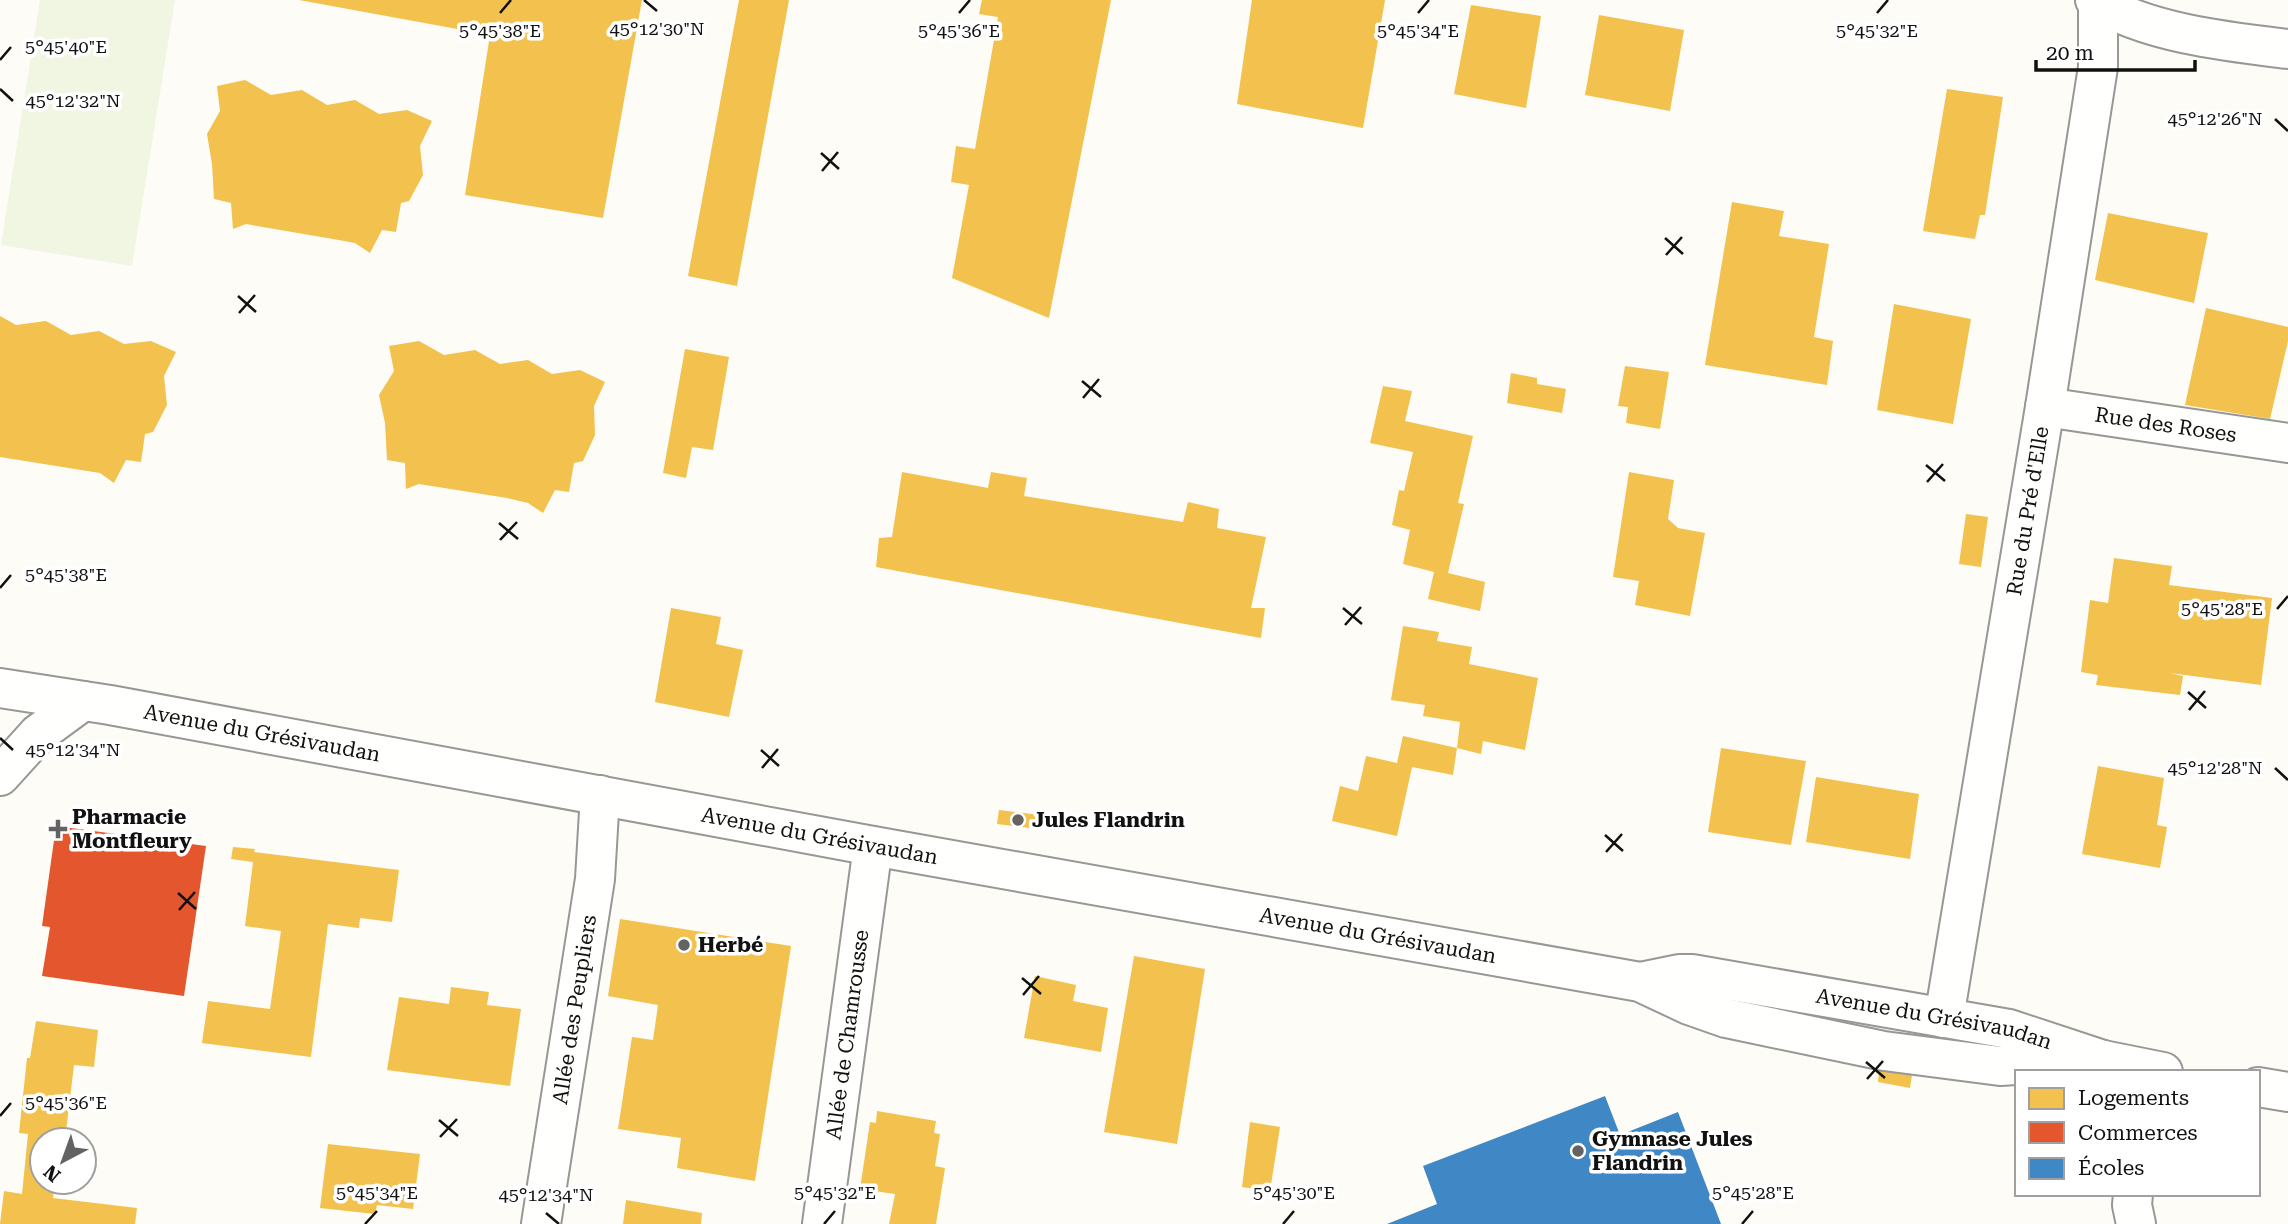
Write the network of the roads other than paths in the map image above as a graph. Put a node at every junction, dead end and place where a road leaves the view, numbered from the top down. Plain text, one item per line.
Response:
1 (2097, 1) edge
2 (2288, 49) edge
3 (2045, 407) junction
4 (2288, 443) edge
5 (0, 688) edge
6 (83, 701) junction
7 (0, 776) edge
8 (600, 795) junction
9 (873, 846) junction
10 (1640, 982) junction
11 (1944, 1018) junction
12 (2103, 1060) junction
13 (2149, 1070) edge
14 (2260, 1087) edge
15 (2288, 1091) edge
16 (2133, 1196) edge
17 (541, 1224) edge
18 (822, 1224) edge
19 (2136, 1224) edge

1 - 2 street
1 - 3 street, Rue du Pré d'Elle
3 - 4 street, Rue des Roses
3 - 11 street, Rue du Pré d'Elle
5 - 6 street, Avenue du Grésivaudan
6 - 7 street
6 - 8 street, Avenue du Grésivaudan
8 - 9 street, Avenue du Grésivaudan
8 - 17 street, Allée des Peupliers
9 - 10 street, Avenue du Grésivaudan
9 - 18 street, Allée de Chamrousse
10 - 11 street, Avenue du Grésivaudan
10 - 12 street, Avenue du Grésivaudan
11 - 12 street, Avenue du Grésivaudan
12 - 13 street, Avenue du Grésivaudan
14 - 15 street
16 - 19 street

